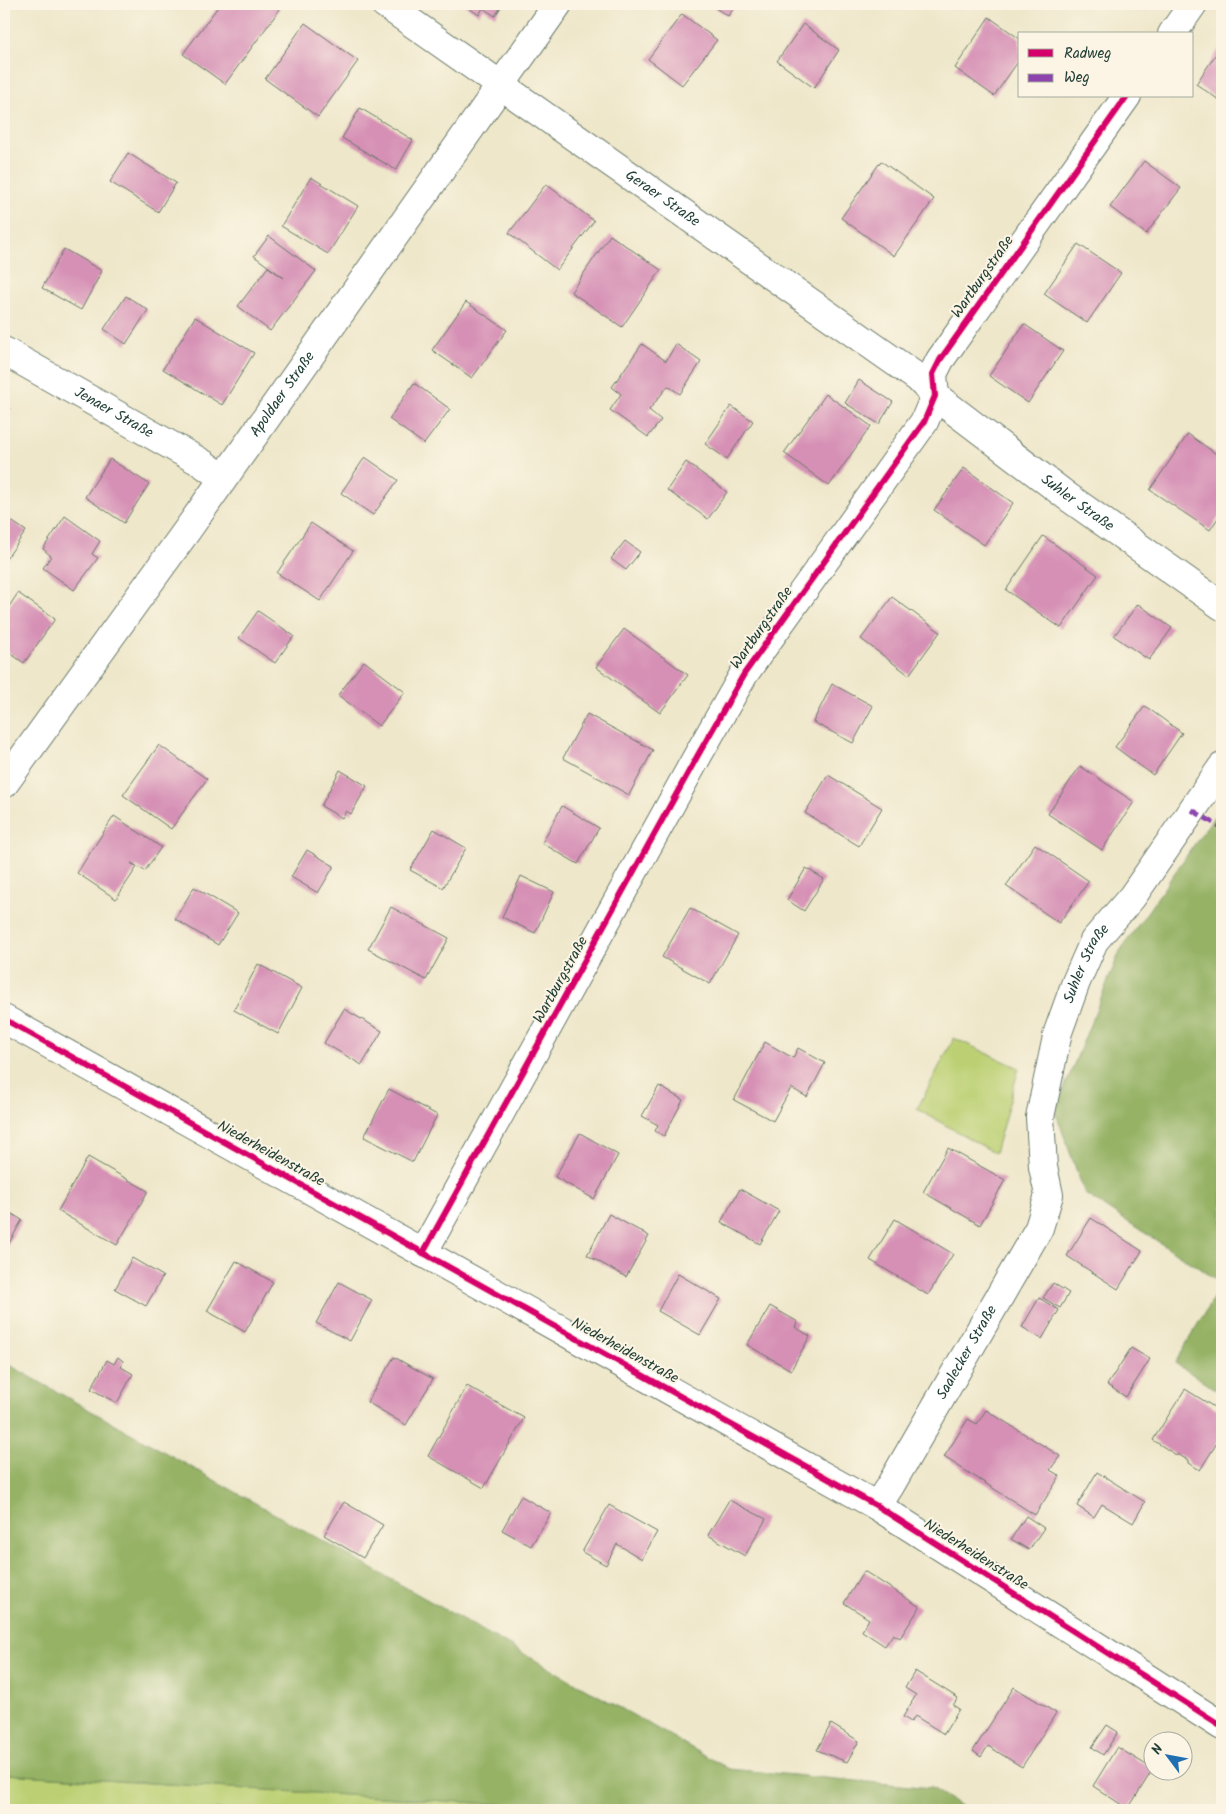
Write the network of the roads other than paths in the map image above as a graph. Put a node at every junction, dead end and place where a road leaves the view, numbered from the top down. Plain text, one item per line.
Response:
1 (385, 4) edge
2 (558, 4) edge
3 (1193, 4) edge
4 (1173, 32) edge
5 (500, 85) junction
6 (1126, 98) edge
7 (4, 351) edge
8 (935, 396) junction
9 (223, 478) junction
10 (1222, 606) edge
11 (1222, 766) edge
12 (4, 784) edge
13 (4, 1019) edge
14 (1049, 1196) joint
15 (423, 1253) junction
16 (877, 1506) junction
17 (1222, 1726) edge

1 - 5 street, Geraer Straße
2 - 5 street, Apoldaer Straße
3 - 4 street
5 - 8 street, Geraer Straße
5 - 9 street, Apoldaer Straße
6 - 8 street, Wartburgstraße
7 - 9 street, Jenaer Straße
8 - 10 street, Suhler Straße
8 - 15 street, Wartburgstraße
9 - 12 street, Apoldaer Straße
11 - 14 street, Suhler Straße
13 - 15 street, Niederheidenstraße
14 - 16 street, Saalecker Straße
15 - 16 street, Niederheidenstraße
16 - 17 street, Niederheidenstraße

